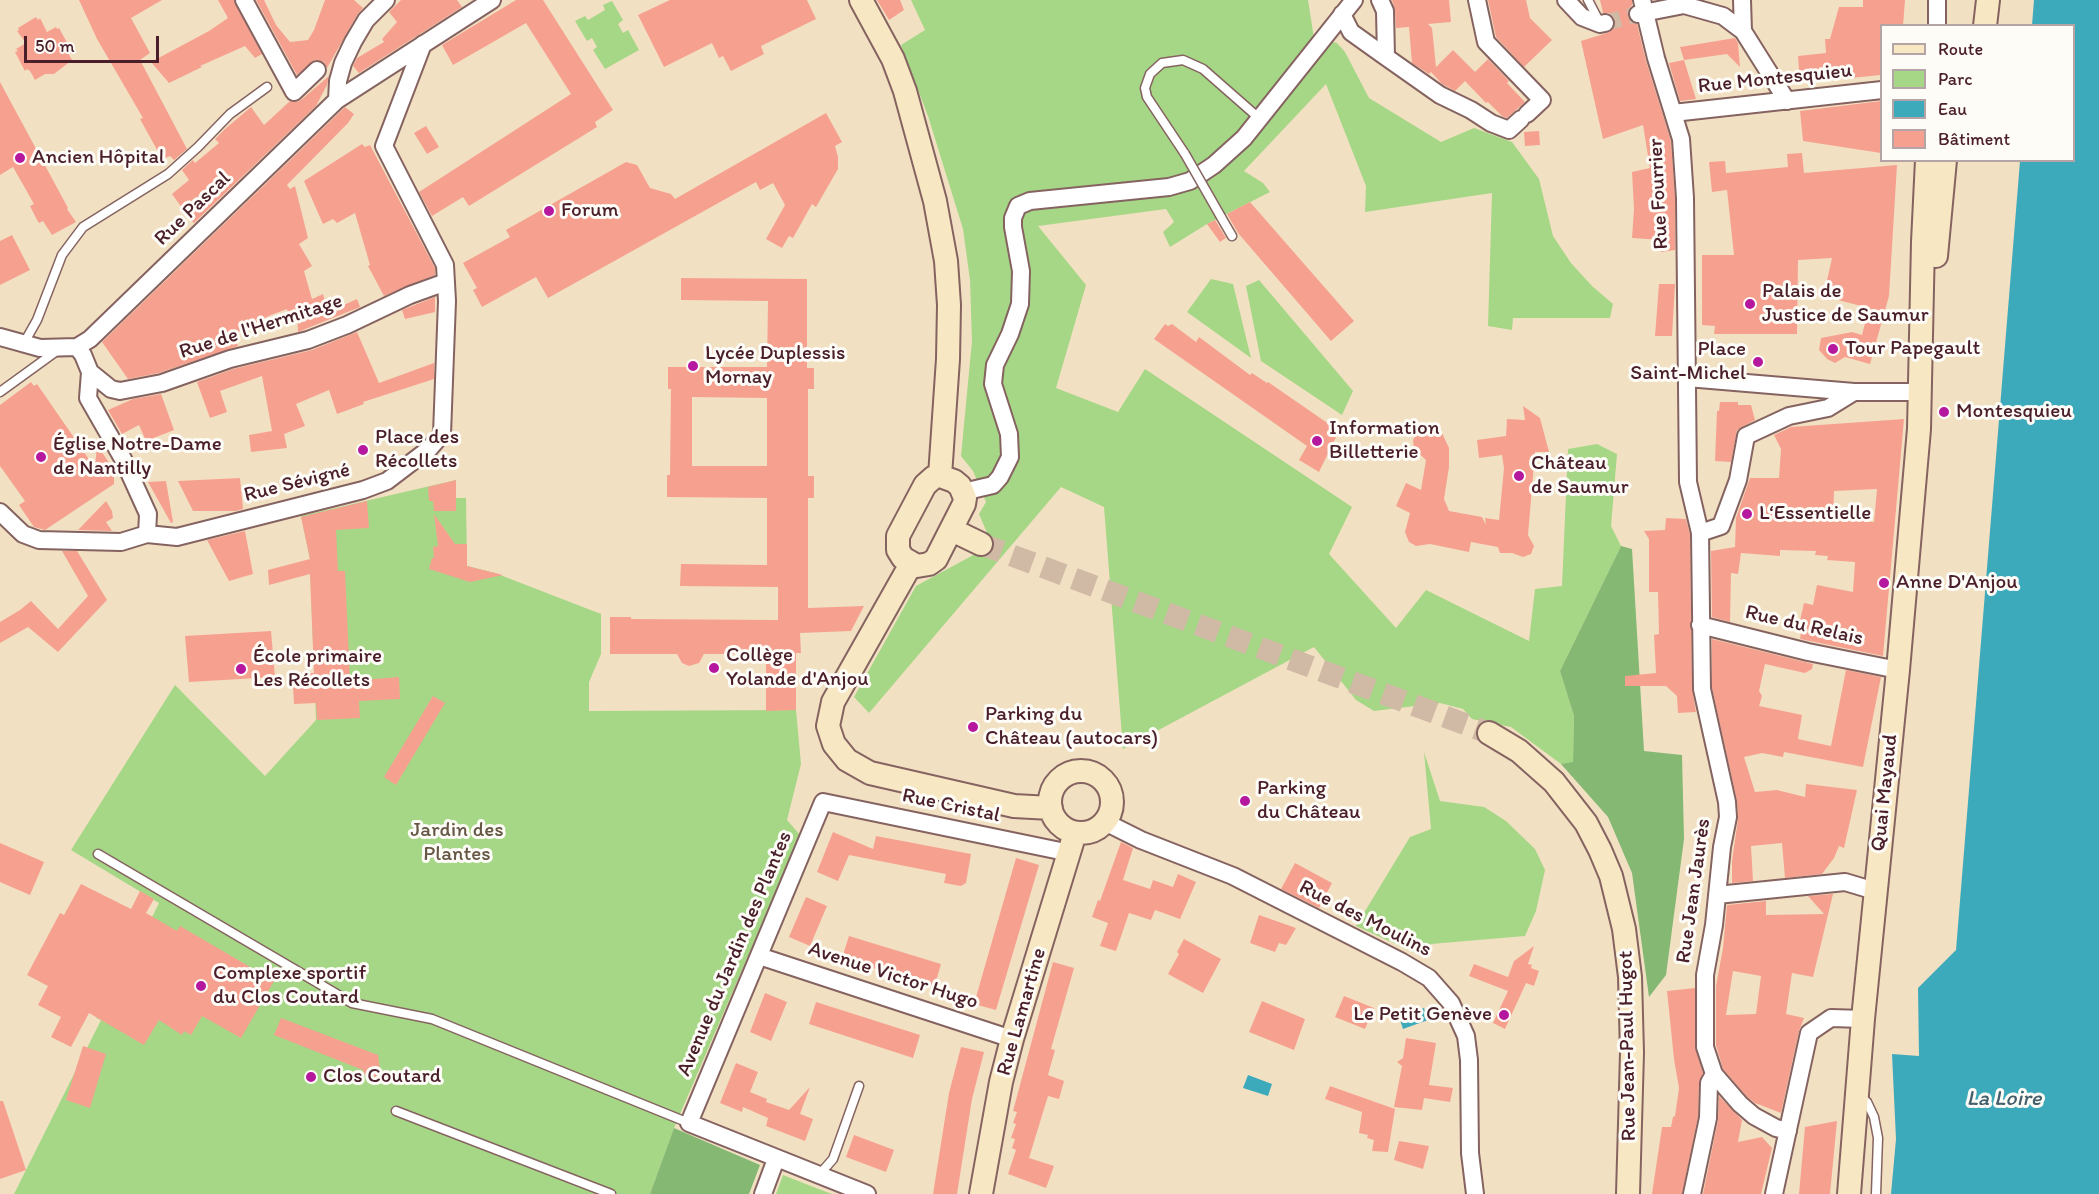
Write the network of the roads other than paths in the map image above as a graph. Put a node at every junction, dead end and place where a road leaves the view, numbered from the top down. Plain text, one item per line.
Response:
1 (244, 0) edge
2 (386, 0) edge
3 (492, 0) edge
4 (861, 0) edge
5 (1354, 0) edge
6 (1380, 0) edge
7 (1477, 0) edge
8 (1566, 0) edge
9 (1588, 0) edge
10 (1742, 0) edge
11 (1937, 0) edge
12 (1988, 0) edge
13 (1641, 8) edge
14 (1342, 14) junction
15 (1603, 23) joint
16 (1936, 24) edge
17 (1985, 24) edge
18 (1743, 31) junction
19 (423, 44) junction
20 (1386, 57) junction
21 (317, 70) dead end
22 (267, 87) dead end
23 (1880, 90) edge
24 (338, 100) junction
25 (1787, 101) junction
26 (1673, 113) junction
27 (1260, 119) junction
28 (1927, 162) edge
29 (1945, 162) edge
30 (1232, 236) dead end
31 (446, 282) junction
32 (0, 337) edge
33 (24, 343) junction
34 (69, 348) junction
35 (90, 372) junction
36 (1687, 378) junction
37 (0, 392) edge
38 (1854, 392) junction
39 (1921, 392) junction
40 (940, 476) junction
41 (963, 492) junction
42 (0, 512) edge
43 (952, 530) junction
44 (1700, 533) junction
45 (147, 534) junction
46 (981, 544) tunnel mouth
47 (911, 564) junction
48 (1700, 625) junction
49 (1898, 670) junction
50 (1488, 733) tunnel mouth
51 (823, 802) joint
52 (1051, 808) junction
53 (1106, 822) junction
54 (1073, 843) junction
55 (98, 854) dead end
56 (1875, 891) junction
57 (1717, 895) junction
58 (759, 956) junction
59 (1863, 1019) junction
60 (1012, 1039) junction
61 (1714, 1074) junction
62 (859, 1086) dead end
63 (1857, 1095) junction
64 (396, 1111) dead end
65 (689, 1123) junction
66 (1788, 1131) junction
67 (776, 1159) junction
68 (819, 1176) junction
69 (611, 1194) edge
70 (763, 1194) edge
71 (867, 1194) edge
72 (981, 1194) edge
73 (1475, 1194) edge
74 (1628, 1194) edge
75 (1692, 1194) edge
76 (1774, 1194) edge
77 (1849, 1194) edge
78 (1876, 1194) edge

1 - 21 street
2 - 24 street
3 - 19 street, Rue Pascal
4 - 40 street
5 - 14 street
6 - 20 street
7 - 20 street
8 - 15 street
9 - 15 lane
10 - 18 street
11 - 16 street
12 - 17 street
13 - 18 street
13 - 26 street, Rue Fourrier
14 - 20 street
14 - 27 street
18 - 25 street
19 - 24 street, Rue Pascal
19 - 31 street
22 - 33 lane
23 - 25 street, Rue Montesquieu
24 - 34 street, Rue Pascal
25 - 26 street, Rue Montesquieu
26 - 36 street, Rue Fourrier
27 - 30 lane, bridge
27 - 41 street
28 - 39 street, Quai Mayaud
29 - 39 street, Quai Mayaud
31 - 35 street, Rue de l'Hermitage
31 - 45 street, Rue Sévigné
32 - 33 street
33 - 34 street
34 - 35 street
34 - 37 lane
35 - 45 street
36 - 38 street
36 - 44 street, Rue Jean Jaurès
38 - 39 street
38 - 44 street
39 - 49 street, Quai Mayaud
40 - 41 street
40 - 47 street
41 - 43 street
42 - 45 street, Rue Sévigné
43 - 46 street
43 - 47 street
44 - 48 street, Rue Jean Jaurès
47 - 52 street
48 - 49 street, Rue du Relais
48 - 57 street, Rue Jean Jaurès
49 - 56 street, Quai Mayaud
50 - 74 street, Rue Jean-Paul Hugot
51 - 54 street, Rue Cristal
51 - 58 street, Avenue du Jardin des Plantes
52 - 53 street
52 - 54 street
53 - 54 street
53 - 73 street, Rue des Moulins
54 - 60 street, Rue Lamartine
55 - 65 lane
56 - 57 street
56 - 59 street, Quai Mayaud
57 - 61 street, Rue Jean Jaurès
58 - 60 street, Avenue Victor Hugo
58 - 65 street, Avenue du Jardin des Plantes
59 - 63 street, Quai Mayaud
59 - 66 street
60 - 72 street, Rue Lamartine
61 - 66 street
61 - 75 street, Rue Jean Jaurès
62 - 68 lane
63 - 77 street, Quai Mayaud
63 - 78 lane
64 - 69 lane
65 - 67 street
66 - 76 street
67 - 68 street
67 - 70 street
68 - 71 street

